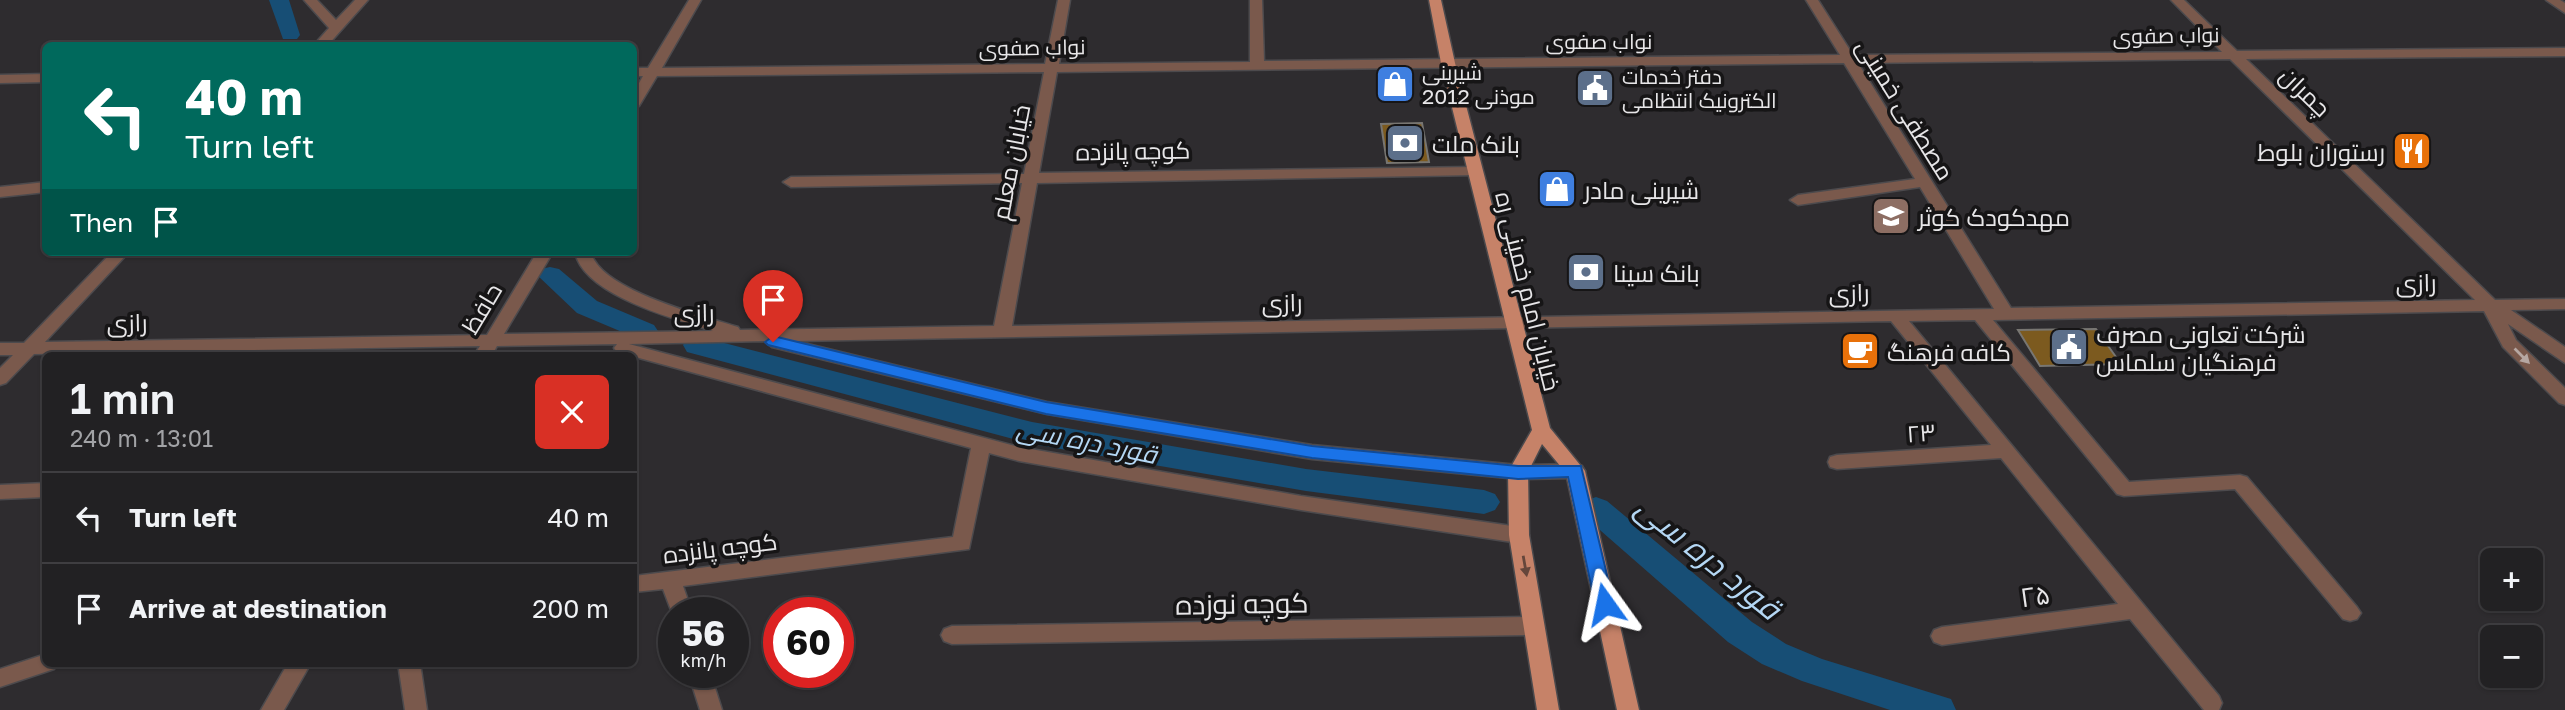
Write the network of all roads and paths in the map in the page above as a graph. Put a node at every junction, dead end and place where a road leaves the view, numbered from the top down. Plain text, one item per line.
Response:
1 (310, 0) edge
2 (362, 0) edge
3 (695, 0) edge
4 (1064, 0) edge
5 (1256, 0) edge
6 (1435, 0) edge
7 (1812, 0) edge
8 (2177, 0) edge
9 (2552, 0) edge
10 (2565, 9) edge
11 (336, 28) junction
12 (323, 42) edge
13 (2565, 52) edge
14 (2233, 55) junction
15 (1849, 60) junction
16 (1448, 63) junction
17 (1257, 65) junction
18 (1051, 67) junction
19 (637, 72) edge
20 (653, 72) junction
21 (42, 78) edge
22 (0, 79) edge
23 (637, 98) edge
24 (1475, 172) junction
25 (1030, 178) junction
26 (1924, 181) junction
27 (791, 182) dead end
28 (42, 187) edge
29 (0, 192) edge
30 (1798, 200) dead end
31 (117, 256) edge
32 (543, 256) edge
33 (584, 256) edge
34 (2565, 304) edge
35 (2490, 305) junction
36 (1979, 314) junction
37 (2006, 314) junction
38 (1896, 316) junction
39 (1516, 322) junction
40 (1002, 331) junction
41 (749, 336) junction
42 (29, 348) junction
43 (488, 348) edge
44 (623, 348) dead end
45 (0, 349) edge
46 (2565, 357) edge
47 (0, 379) edge
48 (2565, 399) edge
49 (1541, 430) junction
50 (981, 444) junction
51 (2007, 451) junction
52 (1837, 462) dead end
53 (1575, 471) junction
54 (1518, 472) junction
55 (42, 490) edge
56 (0, 492) edge
57 (1519, 535) junction
58 (670, 579) junction
59 (637, 584) edge
60 (676, 597) edge
61 (2136, 610) junction
62 (2350, 613) dead end
63 (1532, 626) junction
64 (952, 635) dead end
65 (1942, 636) dead end
66 (42, 664) edge
67 (297, 667) edge
68 (410, 667) edge
69 (0, 678) edge
70 (704, 688) edge
71 (2211, 703) dead end
72 (272, 710) edge
73 (416, 710) edge
74 (711, 710) edge
75 (1548, 710) edge
76 (1628, 710) edge

1 - 11 street
2 - 11 street
3 - 20 street
4 - 18 street, خیابان معلم
5 - 17 street
6 - 16 main road, خیابان امام خمینی ره
7 - 15 street, مصطفی خمینی
8 - 14 street, چمران
9 - 10 street
11 - 12 street
13 - 14 street, نواب صفوی
14 - 15 street, نواب صفوی
14 - 35 street, چمران
15 - 16 street, نواب صفوی
15 - 26 street, مصطفی خمینی
16 - 17 street, نواب صفوی
16 - 24 main road, خیابان امام خمینی ره
17 - 18 street, نواب صفوی
18 - 20 street, نواب صفوی
18 - 25 street, خیابان معلم
19 - 20 street, نواب صفوی
20 - 23 street
21 - 22 street
24 - 25 street, کوچه پانزده
24 - 39 main road, خیابان امام خمینی ره
25 - 27 street, کوچه پانزده
25 - 40 street, خیابان معلم
26 - 30 street
26 - 37 street, مصطفی خمینی
28 - 29 street
31 - 42 street
32 - 43 street, حافظ
33 - 41 street
34 - 35 street, رازی
35 - 37 street, رازی
35 - 46 street, چمران
35 -> 48 street, چمران
36 - 37 street, رازی
36 - 38 street, رازی
36 - 62 street
38 - 39 street, رازی
38 - 51 street
39 - 40 street, رازی
39 - 49 main road, خیابان امام خمینی ره
40 - 41 street, رازی
41 - 43 street, رازی
41 - 54 street
42 - 43 street, رازی
42 - 45 street, رازی
42 - 47 street
44 - 50 street
49 - 53 main road
49 - 54 main road
50 - 57 street
50 - 58 street, کوچه پانزده
51 - 52 street, ۲۳
51 - 61 street
53 - 54 street
53 - 76 main road
54 - 57 main road
55 - 56 street
57 -> 63 main road
58 - 59 street, کوچه پانزده
58 - 60 street
61 - 65 street, ۲۵
61 - 71 street
63 - 64 street, کوچه نوزده
63 - 75 main road
66 - 69 street
67 - 72 street
68 - 73 street
70 - 74 street

